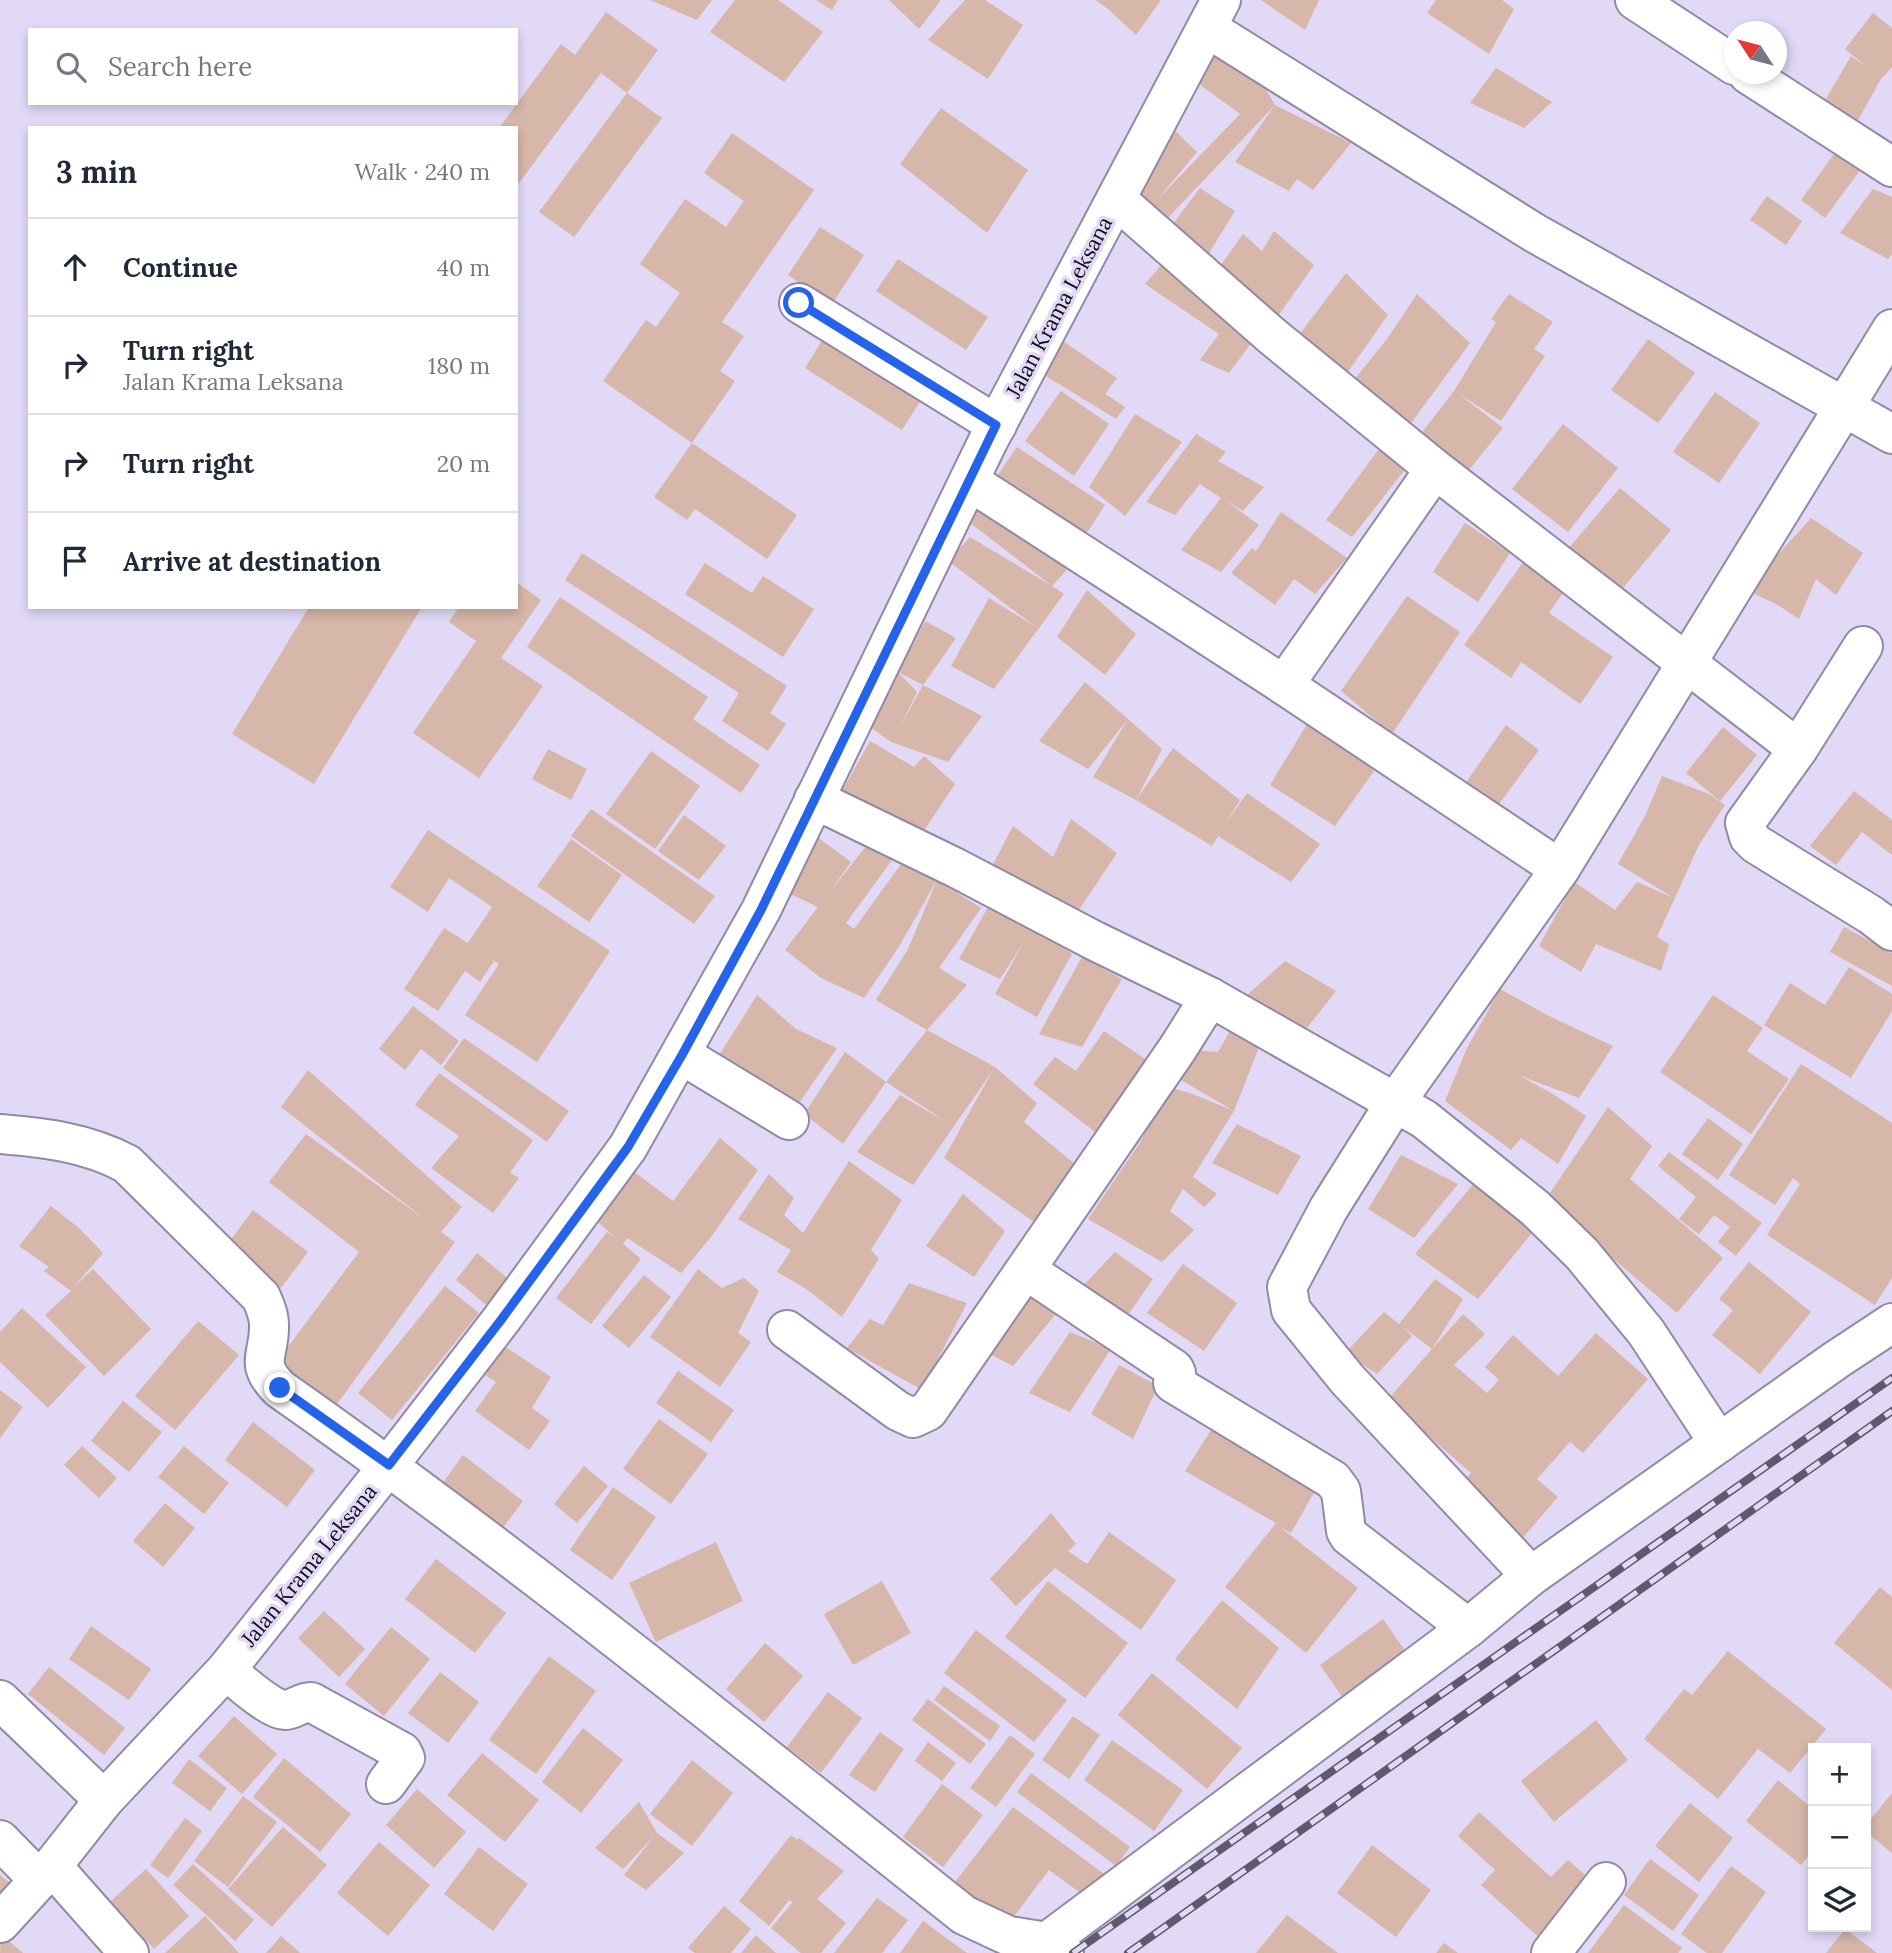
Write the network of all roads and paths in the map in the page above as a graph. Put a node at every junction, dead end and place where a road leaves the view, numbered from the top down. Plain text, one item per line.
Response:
1 (1635, 0) edge
2 (1214, 14) edge
3 (1724, 58) edge
4 (1763, 84) edge
5 (1892, 167) edge
6 (1116, 199) junction
7 (799, 303) dead end
8 (1892, 329) edge
9 (1845, 407) junction
10 (996, 425) junction
11 (1892, 434) edge
12 (1435, 469) junction
13 (969, 481) junction
14 (1863, 646) dead end
15 (1687, 662) junction
16 (1284, 685) junction
17 (1798, 749) junction
18 (814, 799) junction
19 (1560, 869) junction
20 (1892, 931) edge
21 (1210, 997) junction
22 (682, 1055) junction
23 (1395, 1103) junction
24 (789, 1120) dead end
25 (0, 1134) edge
26 (1026, 1270) junction
27 (1892, 1323) edge
28 (787, 1330) dead end
29 (1719, 1443) junction
30 (389, 1465) junction
31 (1531, 1576) junction
32 (1468, 1628) junction
33 (226, 1670) junction
34 (0, 1700) edge
35 (386, 1784) dead end
36 (104, 1800) junction
37 (0, 1840) edge
38 (45, 1873) junction
39 (1606, 1882) dead end
40 (0, 1923) edge
41 (1048, 1949) edge
42 (130, 1953) edge
43 (1551, 1953) edge

1 - 3 street
2 - 6 street, Jalan Krama Leksana
2 - 9 street
4 - 5 street
6 - 10 street, Jalan Krama Leksana
6 - 12 street
7 - 10 street
8 - 9 street
9 - 11 street
9 - 15 street
10 - 13 street, Jalan Krama Leksana
12 - 15 street
12 - 16 street
13 - 16 street
13 - 18 street, Jalan Krama Leksana
14 - 17 street
15 - 17 street
15 - 19 street
16 - 19 street
17 - 20 street
18 - 21 street
18 - 22 street, Jalan Krama Leksana
19 - 23 street
21 - 23 street
21 - 26 street
22 - 24 street
22 - 30 street, Jalan Krama Leksana
23 - 29 street
23 - 31 street
25 - 30 street
26 - 28 street
26 - 32 street
27 - 29 street
29 - 31 street
30 - 33 street, Jalan Krama Leksana
30 - 41 street
31 - 32 street
32 - 41 street
33 - 35 street
33 - 36 street, Jalan Krama Leksana
34 - 36 street
36 - 38 street, Jalan Krama Leksana
37 - 38 street
38 - 40 street, Jalan Krama Leksana
38 - 42 street
39 - 43 street

